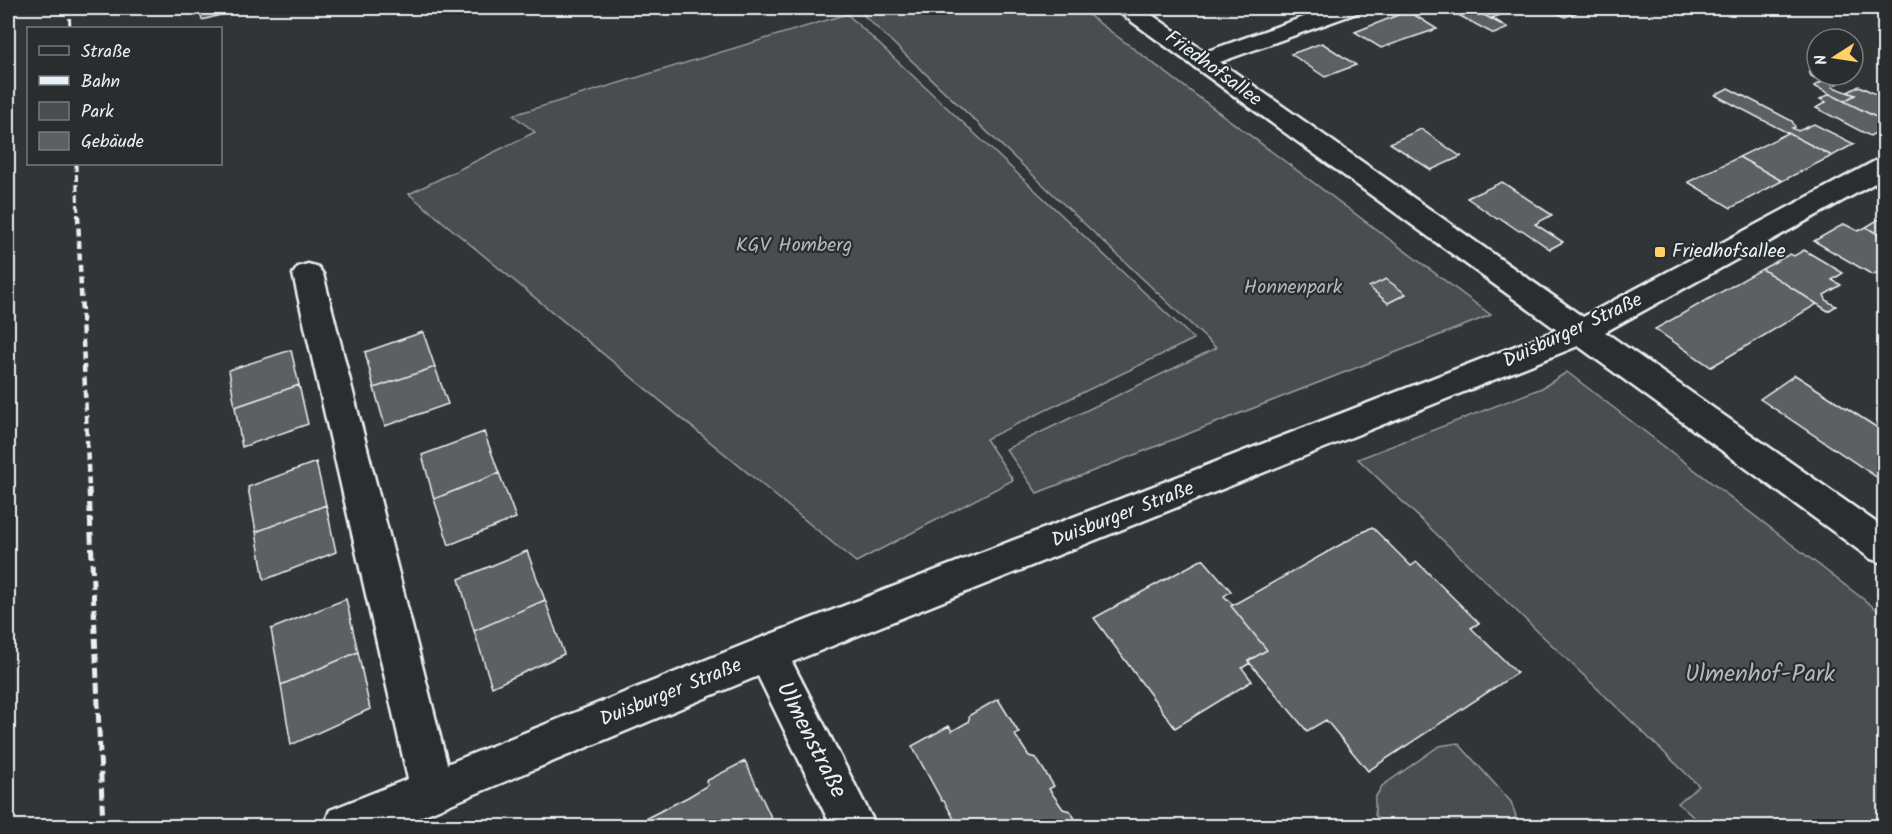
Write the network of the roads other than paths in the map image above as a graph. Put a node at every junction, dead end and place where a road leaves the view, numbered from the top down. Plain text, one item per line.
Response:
1 (1128, 8) edge
2 (1349, 8) edge
3 (1202, 61) junction
4 (1884, 167) edge
5 (308, 274) dead end
6 (1581, 332) junction
7 (1884, 548) edge
8 (767, 654) junction
9 (432, 790) junction
10 (346, 826) edge
11 (854, 826) edge

1 - 3 street, Friedhofsallee
2 - 3 street
3 - 6 street, Friedhofsallee
4 - 6 street, Duisburger Straße
5 - 9 street
6 - 7 street, Friedhofsallee
6 - 8 street, Duisburger Straße
8 - 9 street, Duisburger Straße
8 - 11 street, Ulmenstraße
9 - 10 street, Duisburger Straße

